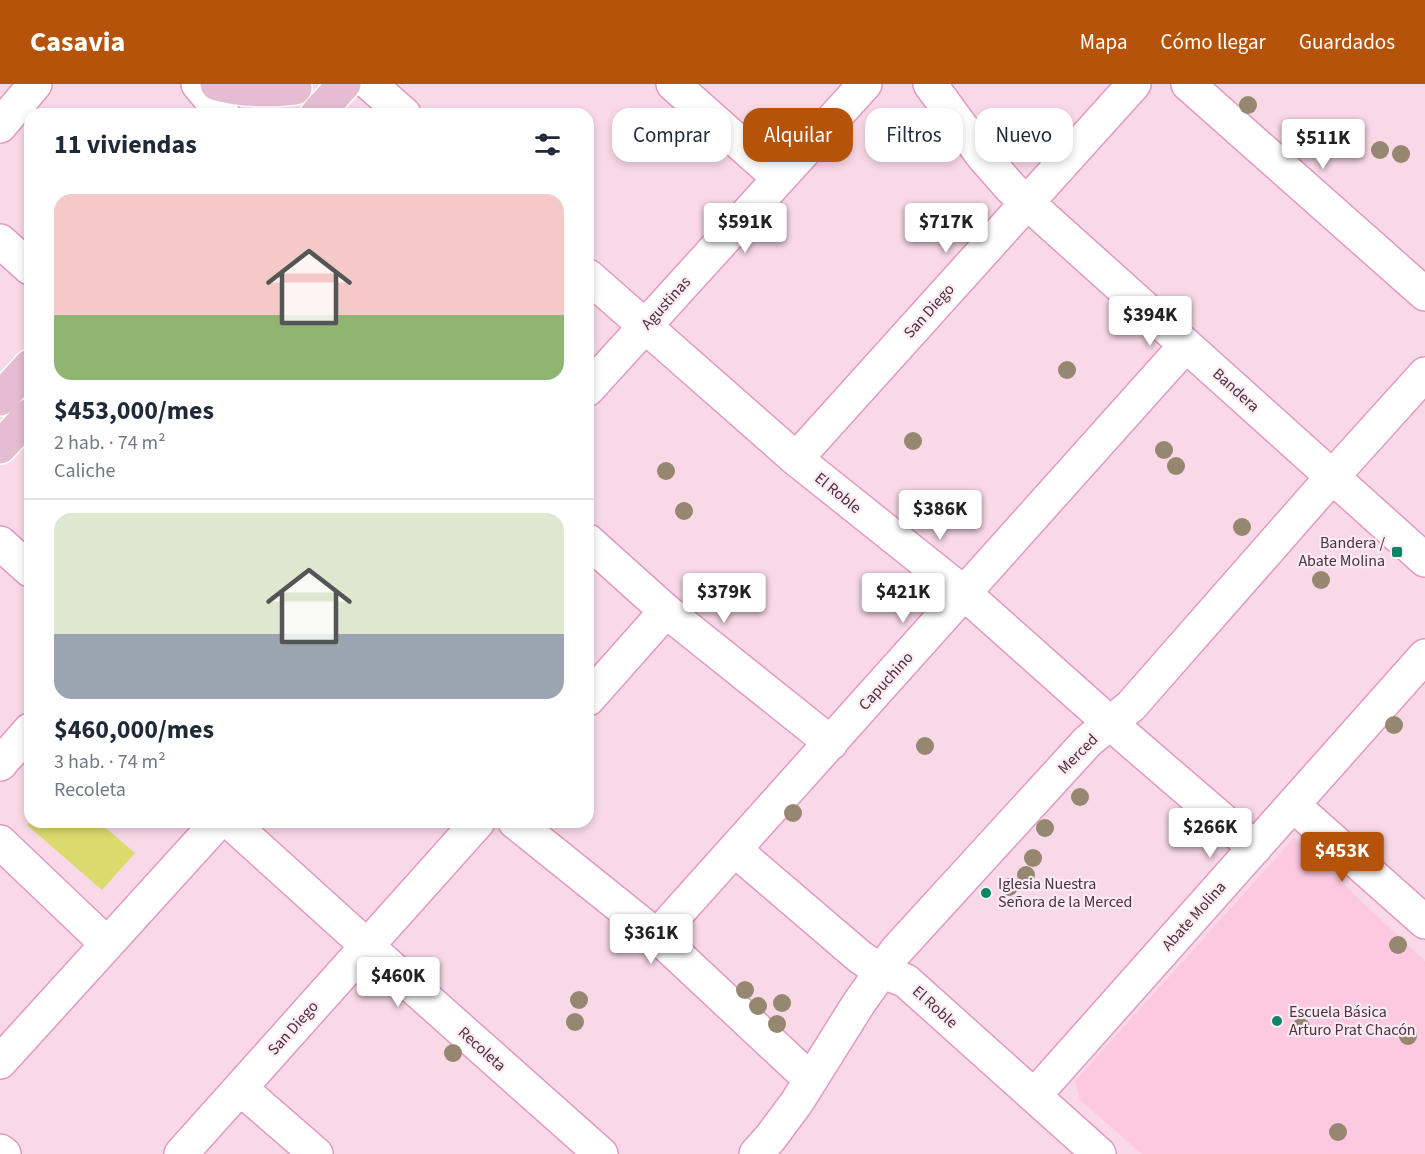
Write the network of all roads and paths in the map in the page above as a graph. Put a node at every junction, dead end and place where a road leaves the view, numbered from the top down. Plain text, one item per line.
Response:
1 (35, 84) edge
2 (198, 84) edge
3 (217, 84) edge
4 (344, 84) edge
5 (370, 84) edge
6 (673, 84) edge
7 (865, 84) edge
8 (930, 84) edge
9 (1134, 84) edge
10 (1188, 84) edge
11 (296, 86) edge
12 (218, 108) edge
13 (274, 108) edge
14 (322, 108) edge
15 (397, 108) edge
16 (0, 126) edge
17 (779, 178) junction
18 (1027, 203) junction
19 (0, 241) edge
20 (24, 263) edge
21 (594, 281) edge
22 (1425, 294) edge
23 (645, 326) junction
24 (1186, 345) junction
25 (24, 373) edge
26 (1425, 374) edge
27 (594, 382) edge
28 (0, 399) edge
29 (24, 421) edge
30 (0, 447) edge
31 (796, 459) junction
32 (1332, 477) junction
33 (0, 543) edge
34 (594, 546) edge
35 (1425, 560) edge
36 (24, 565) edge
37 (964, 593) junction
38 (666, 611) junction
39 (1425, 656) edge
40 (594, 692) edge
41 (1111, 724) junction
42 (24, 737) edge
43 (831, 742) junction
44 (0, 764) edge
45 (1293, 805) junction
46 (213, 828) edge
47 (237, 828) edge
48 (473, 828) edge
49 (522, 828) edge
50 (0, 842) edge
51 (1254, 848) junction
52 (735, 850) junction
53 (1425, 922) edge
54 (657, 936) junction
55 (107, 944) junction
56 (367, 946) junction
57 (881, 971) junction
58 (0, 1062) edge
59 (811, 1080) junction
60 (240, 1088) junction
61 (1034, 1096) junction
62 (772, 1148) edge
63 (0, 1151) edge
64 (4, 1154) edge
65 (181, 1154) edge
66 (316, 1154) edge
67 (601, 1154) edge
68 (1098, 1154) edge

1 - 16 street
2 - 12 street
3 - 11 main road
4 - 14 main road
5 - 15 street
6 - 17 street
7 - 17 street, Agustinas
8 - 18 street, Bandera
9 - 18 street, San Diego
10 - 22 street
11 - 13 main road
17 - 23 street, Agustinas
18 - 24 street, Bandera
18 - 31 street, San Diego
19 - 20 street
21 - 23 street, El Roble
23 - 27 street, Agustinas
23 - 31 street, El Roble
24 - 32 street, Bandera
24 - 37 street, Capuchino
25 - 28 main road
26 - 32 street, Merced
29 - 30 main road
31 - 37 street, El Roble
32 - 35 street, Bandera
32 - 41 street, Merced
33 - 36 street
34 - 38 street
37 - 41 street, El Roble
37 - 43 street, Capuchino
38 - 40 street
38 - 43 street
39 - 45 street, Abate Molina
41 - 51 street, El Roble
41 - 57 street, Merced
42 - 44 street
43 - 52 street, Capuchino
45 - 51 street, Abate Molina
45 - 53 street
46 - 55 street
47 - 56 street, Recoleta
48 - 56 street, San Diego
49 - 54 street
50 - 55 street
51 - 61 street, Abate Molina
52 - 54 street, Capuchino
52 - 57 street, El Roble
54 - 59 street
55 - 58 street
56 - 60 street, San Diego
56 - 67 street, Recoleta
57 - 59 street, Merced
57 - 61 street, El Roble
59 - 62 street, Merced
60 - 65 street, San Diego
60 - 66 street
61 - 68 street, El Roble
63 - 64 street

